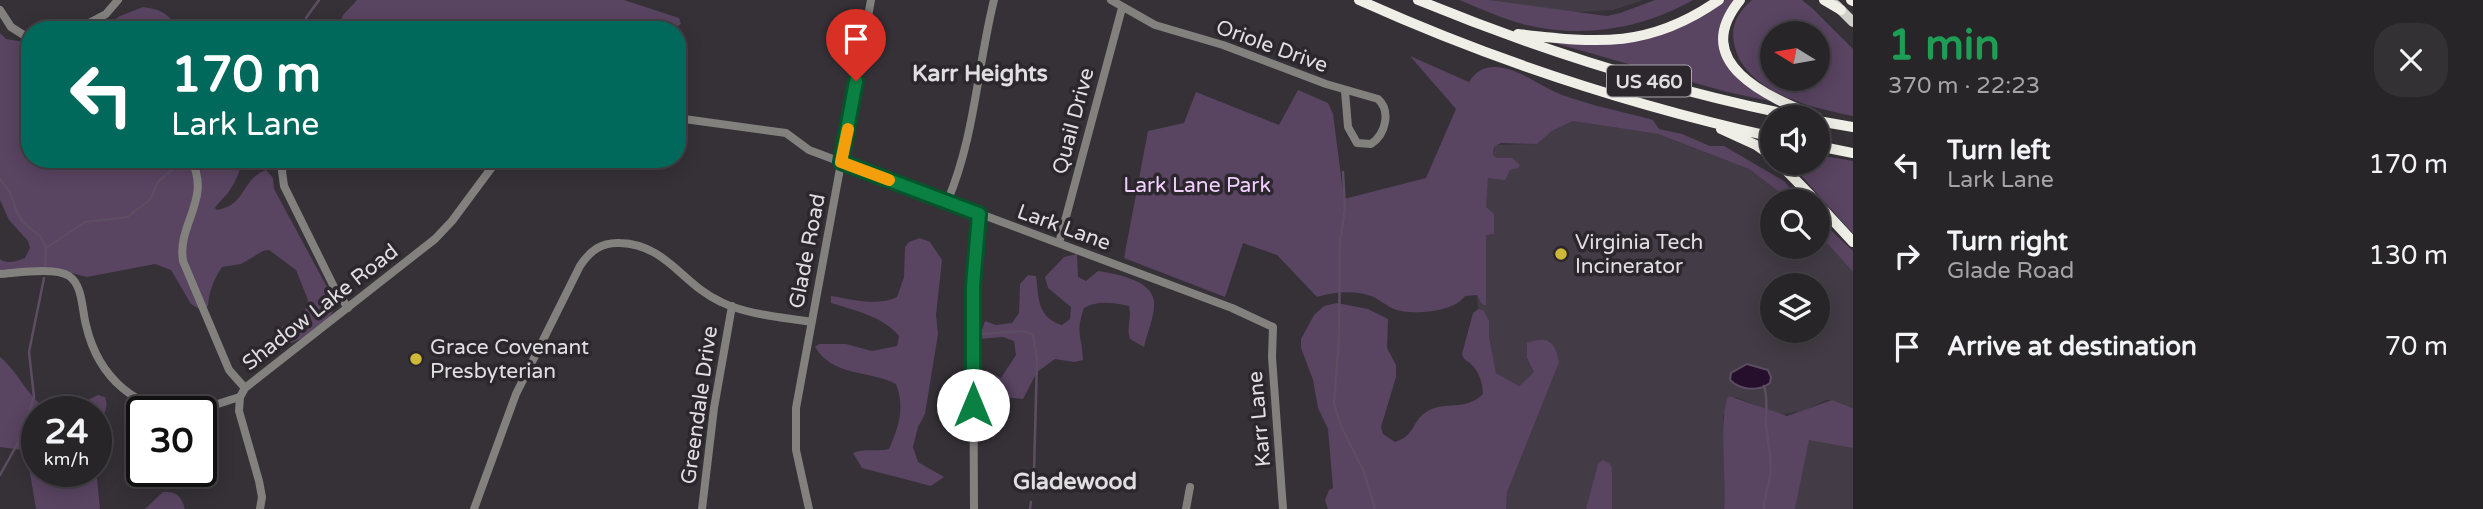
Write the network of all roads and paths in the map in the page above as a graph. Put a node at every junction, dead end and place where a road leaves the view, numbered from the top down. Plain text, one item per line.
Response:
1 (118, 0) edge
2 (871, 0) edge
3 (994, 0) edge
4 (1111, 0) edge
5 (1359, 0) edge
6 (1418, 0) edge
7 (1719, 0) edge
8 (1740, 0) edge
9 (1825, 0) edge
10 (1830, 0) edge
11 (1122, 8) junction
12 (0, 10) edge
13 (1841, 10) junction
14 (93, 21) edge
15 (1853, 22) edge
16 (1500, 32) junction
17 (21, 33) edge
18 (1345, 91) junction
19 (1790, 105) edge
20 (1760, 108) edge
21 (686, 119) edge
22 (1703, 120) junction
23 (1830, 123) edge
24 (1853, 127) edge
25 (1760, 133) edge
26 (1760, 148) edge
27 (1830, 148) edge
28 (1853, 153) edge
29 (841, 162) junction
30 (194, 168) edge
31 (284, 168) edge
32 (491, 168) edge
33 (1791, 175) edge
34 (1804, 189) edge
35 (947, 202) junction
36 (979, 214) junction
37 (1830, 216) edge
38 (1853, 242) edge
39 (1059, 243) junction
40 (0, 274) edge
41 (732, 306) junction
42 (348, 308) junction
43 (811, 322) junction
44 (1273, 327) joint
45 (245, 388) junction
46 (240, 397) junction
47 (1190, 487) dead end
48 (260, 509) edge
49 (474, 509) edge
50 (702, 509) edge
51 (809, 509) edge
52 (974, 509) edge
53 (1186, 509) edge
54 (1283, 509) edge

1 - 14 street
2 - 29 street, Glade Road
3 - 35 street
4 - 11 street, Oriole Drive
5 - 22 highway, US 460
6 - 16 highway, US 460
7 - 16 highway
8 - 19 highway
9 - 13 highway
10 - 13 main road
11 - 18 street, Oriole Drive
11 - 39 street, Quail Drive
12 - 17 street
13 - 15 main road
16 - 20 highway, US 460
18 - 18 street, Oriole Drive
21 - 29 street
22 - 25 highway, US 460
22 - 26 highway
23 - 24 highway
27 - 28 highway
29 - 35 street, Lark Lane
29 - 43 street, Glade Road
30 - 45 street
31 - 42 street
32 - 42 street, Shadow Lake Road
33 - 34 highway
35 - 36 street, Lark Lane
36 - 39 street, Lark Lane
36 - 52 street
37 - 38 highway
39 - 44 street, Lark Lane
40 - 46 street
41 - 43 street
41 - 49 street
41 - 50 street, Greendale Drive
42 - 45 street, Shadow Lake Road
43 - 51 street, Glade Road
44 - 54 street, Karr Lane
45 - 46 street, Shadow Lake Road
46 - 48 street, Shadow Lake Road
47 - 53 street

